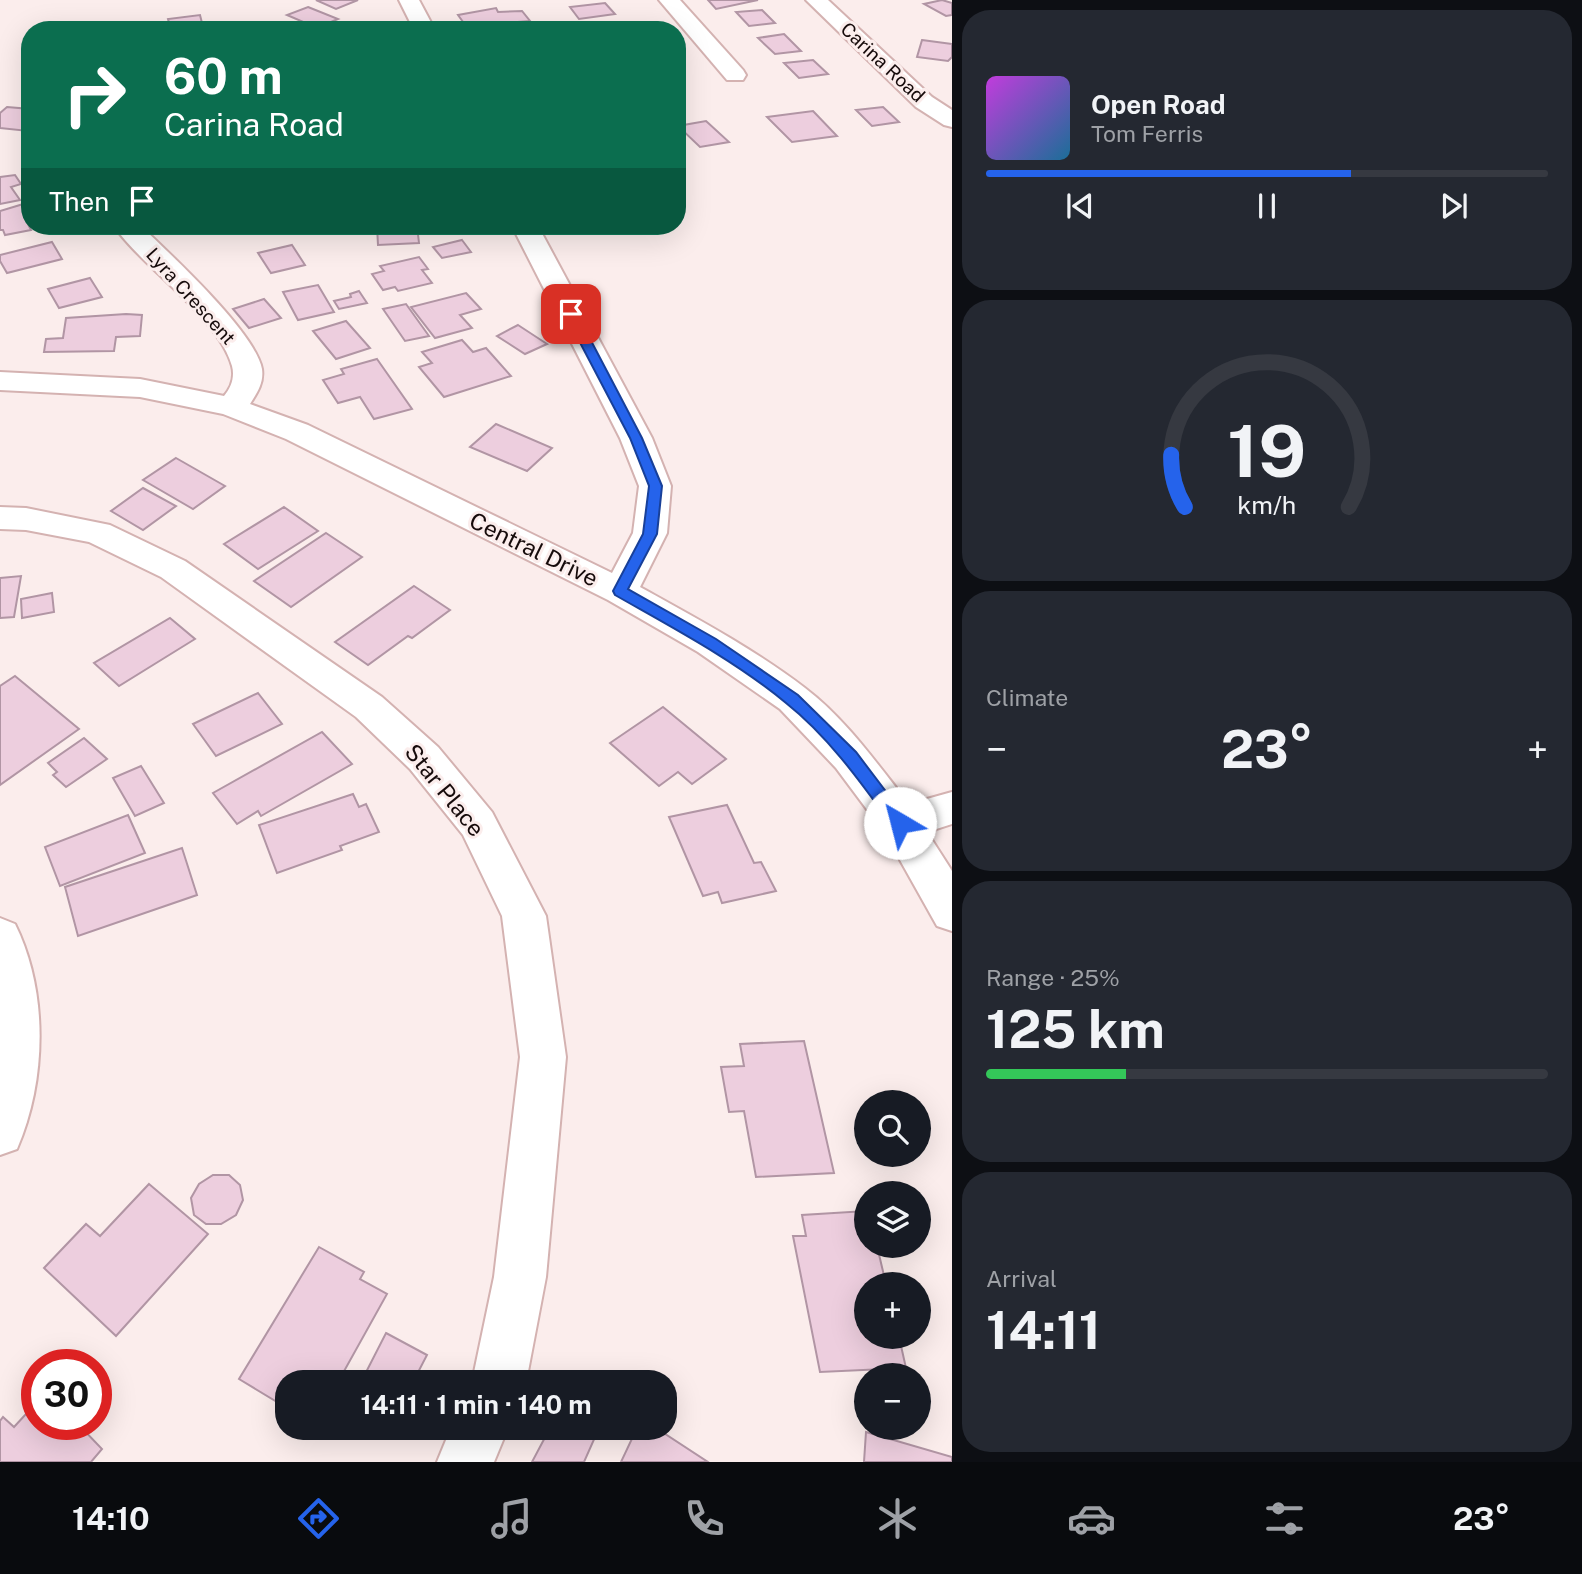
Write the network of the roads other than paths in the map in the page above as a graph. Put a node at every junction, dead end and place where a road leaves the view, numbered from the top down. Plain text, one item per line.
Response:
1 (409, 0) edge
2 (669, 0) edge
3 (816, 0) edge
4 (420, 21) edge
5 (735, 75) dead end
6 (952, 120) edge
7 (135, 235) edge
8 (530, 235) edge
9 (0, 381) edge
10 (231, 408) junction
11 (0, 518) edge
12 (620, 591) junction
13 (952, 807) edge
14 (900, 823) junction
15 (952, 913) edge
16 (0, 937) edge
17 (0, 1132) edge
18 (501, 1370) edge
19 (475, 1440) edge
20 (465, 1462) edge

1 - 4 street
2 - 5 street
3 - 6 street, Carina Road
7 - 10 street, Lyra Crescent
8 - 12 street
9 - 10 street, Central Drive
10 - 12 street, Central Drive
11 - 18 street, Star Place
12 - 14 street, Central Drive
13 - 14 street
14 - 15 street, Central Drive
16 - 17 street
19 - 20 street

